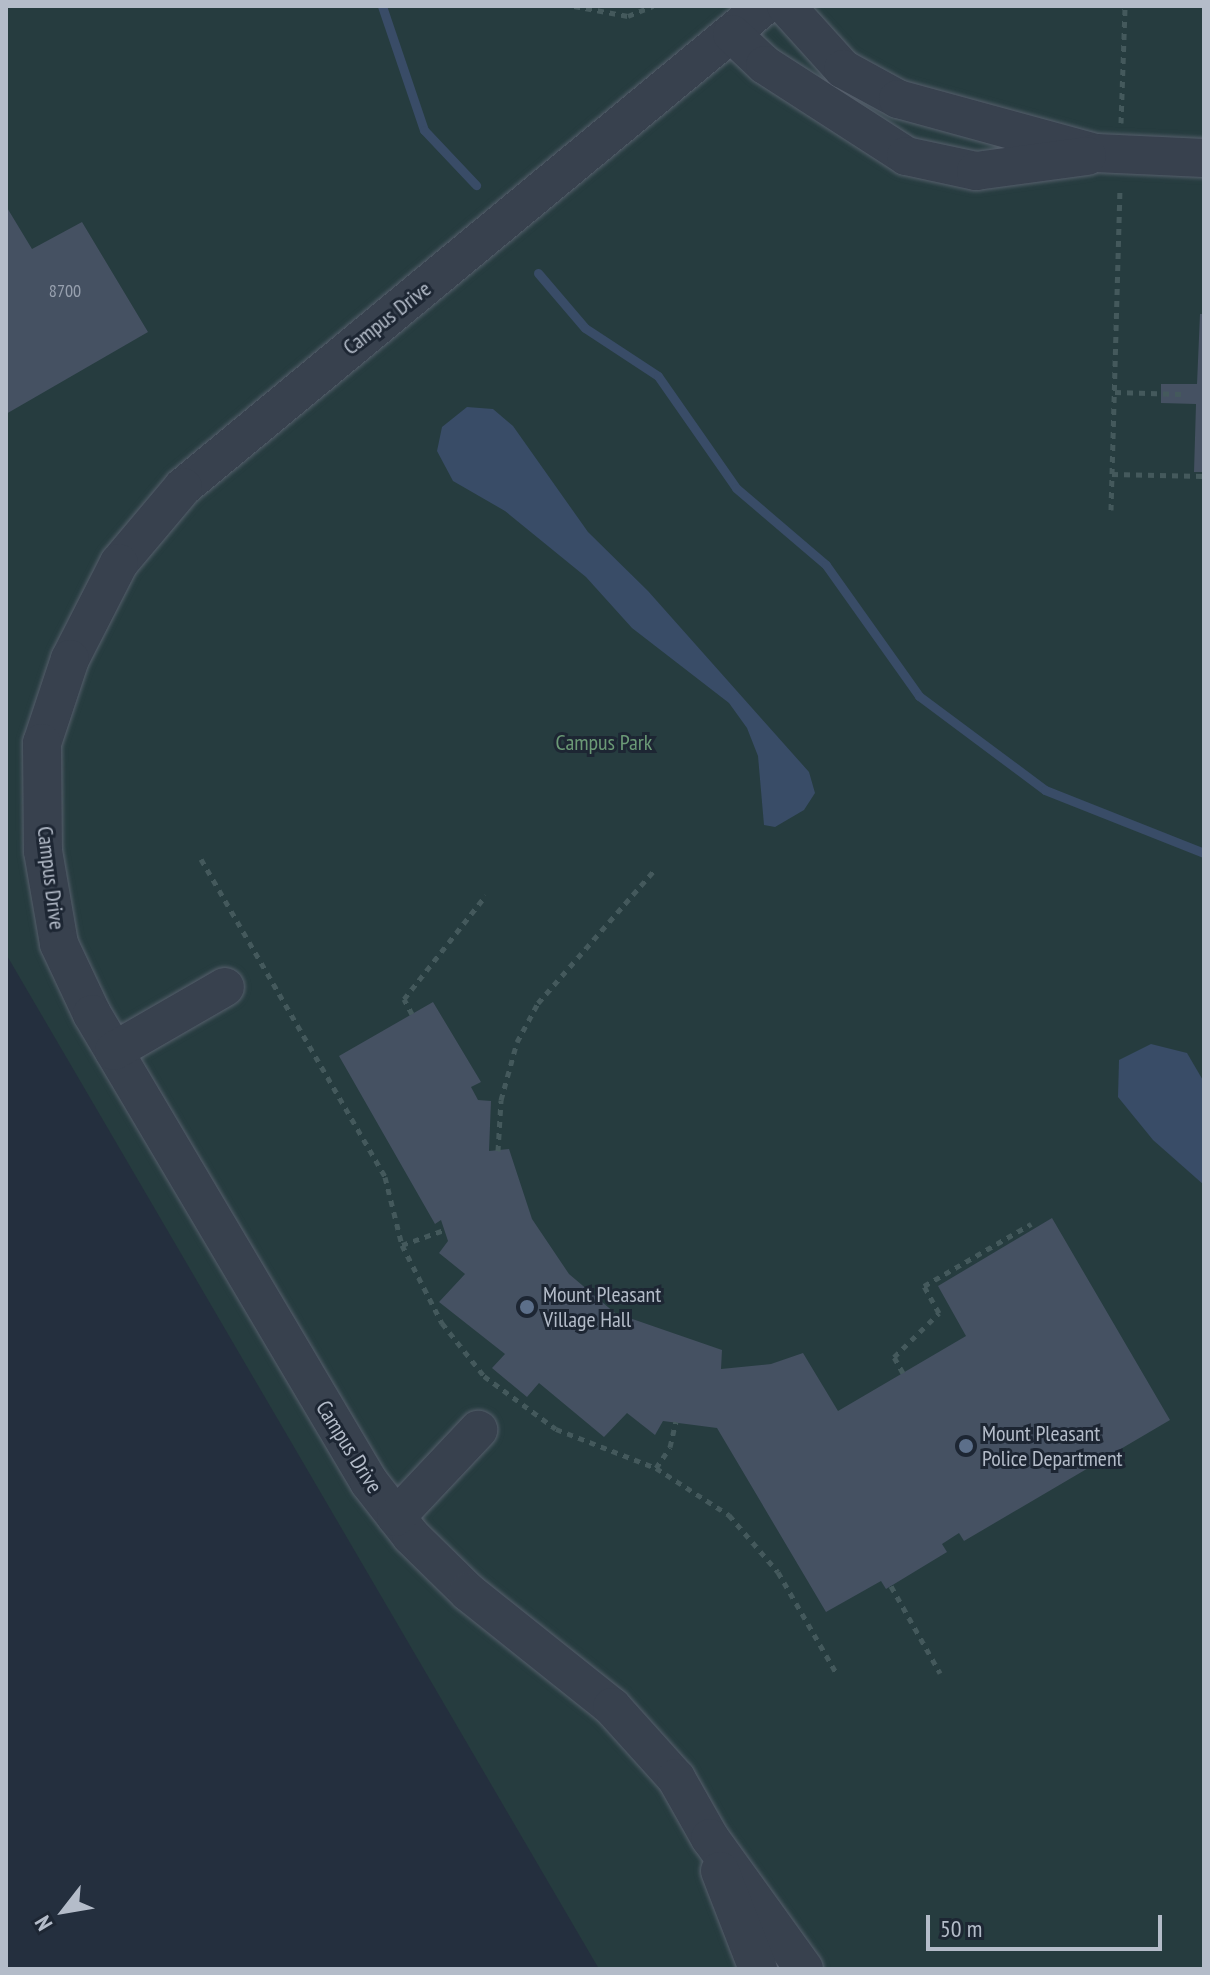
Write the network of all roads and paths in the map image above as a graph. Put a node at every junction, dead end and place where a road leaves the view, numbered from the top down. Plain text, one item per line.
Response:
1 (574, 6) edge
2 (653, 6) edge
3 (764, 6) edge
4 (786, 6) edge
5 (1125, 6) edge
6 (732, 34) junction
7 (1109, 140) junction
8 (1204, 158) edge
9 (1133, 187) dead end
10 (1115, 392) junction
11 (1181, 394) dead end
12 (1112, 474) junction
13 (1204, 476) edge
14 (1111, 510) dead end
15 (201, 859) dead end
16 (656, 868) dead end
17 (486, 895) dead end
18 (225, 987) dead end
19 (412, 1014) dead end
20 (114, 1051) junction
21 (498, 1151) dead end
22 (1031, 1224) dead end
23 (444, 1230) dead end
24 (402, 1245) junction
25 (903, 1373) dead end
26 (676, 1422) dead end
27 (478, 1430) dead end
28 (656, 1468) junction
29 (396, 1517) junction
30 (891, 1586) dead end
31 (940, 1673) dead end
32 (837, 1674) dead end
33 (710, 1838) junction
34 (758, 1969) edge
35 (804, 1969) edge

1 - 2 path
3 - 6 street, Campus Drive
4 - 7 street
5 - 7 path
6 - 7 street
6 - 20 street, Campus Drive
7 - 8 street
9 - 10 path
10 - 11 path
10 - 12 path
12 - 13 path
12 - 14 path
15 - 24 path
16 - 21 path
17 - 19 path
18 - 20 street
20 - 29 street, Campus Drive
22 - 25 path
23 - 24 path
24 - 28 path
26 - 28 path
27 - 29 street
28 - 32 path
29 - 33 street, Campus Drive
30 - 31 path
33 - 34 street, Campus Drive
33 - 35 street, Campus Drive

